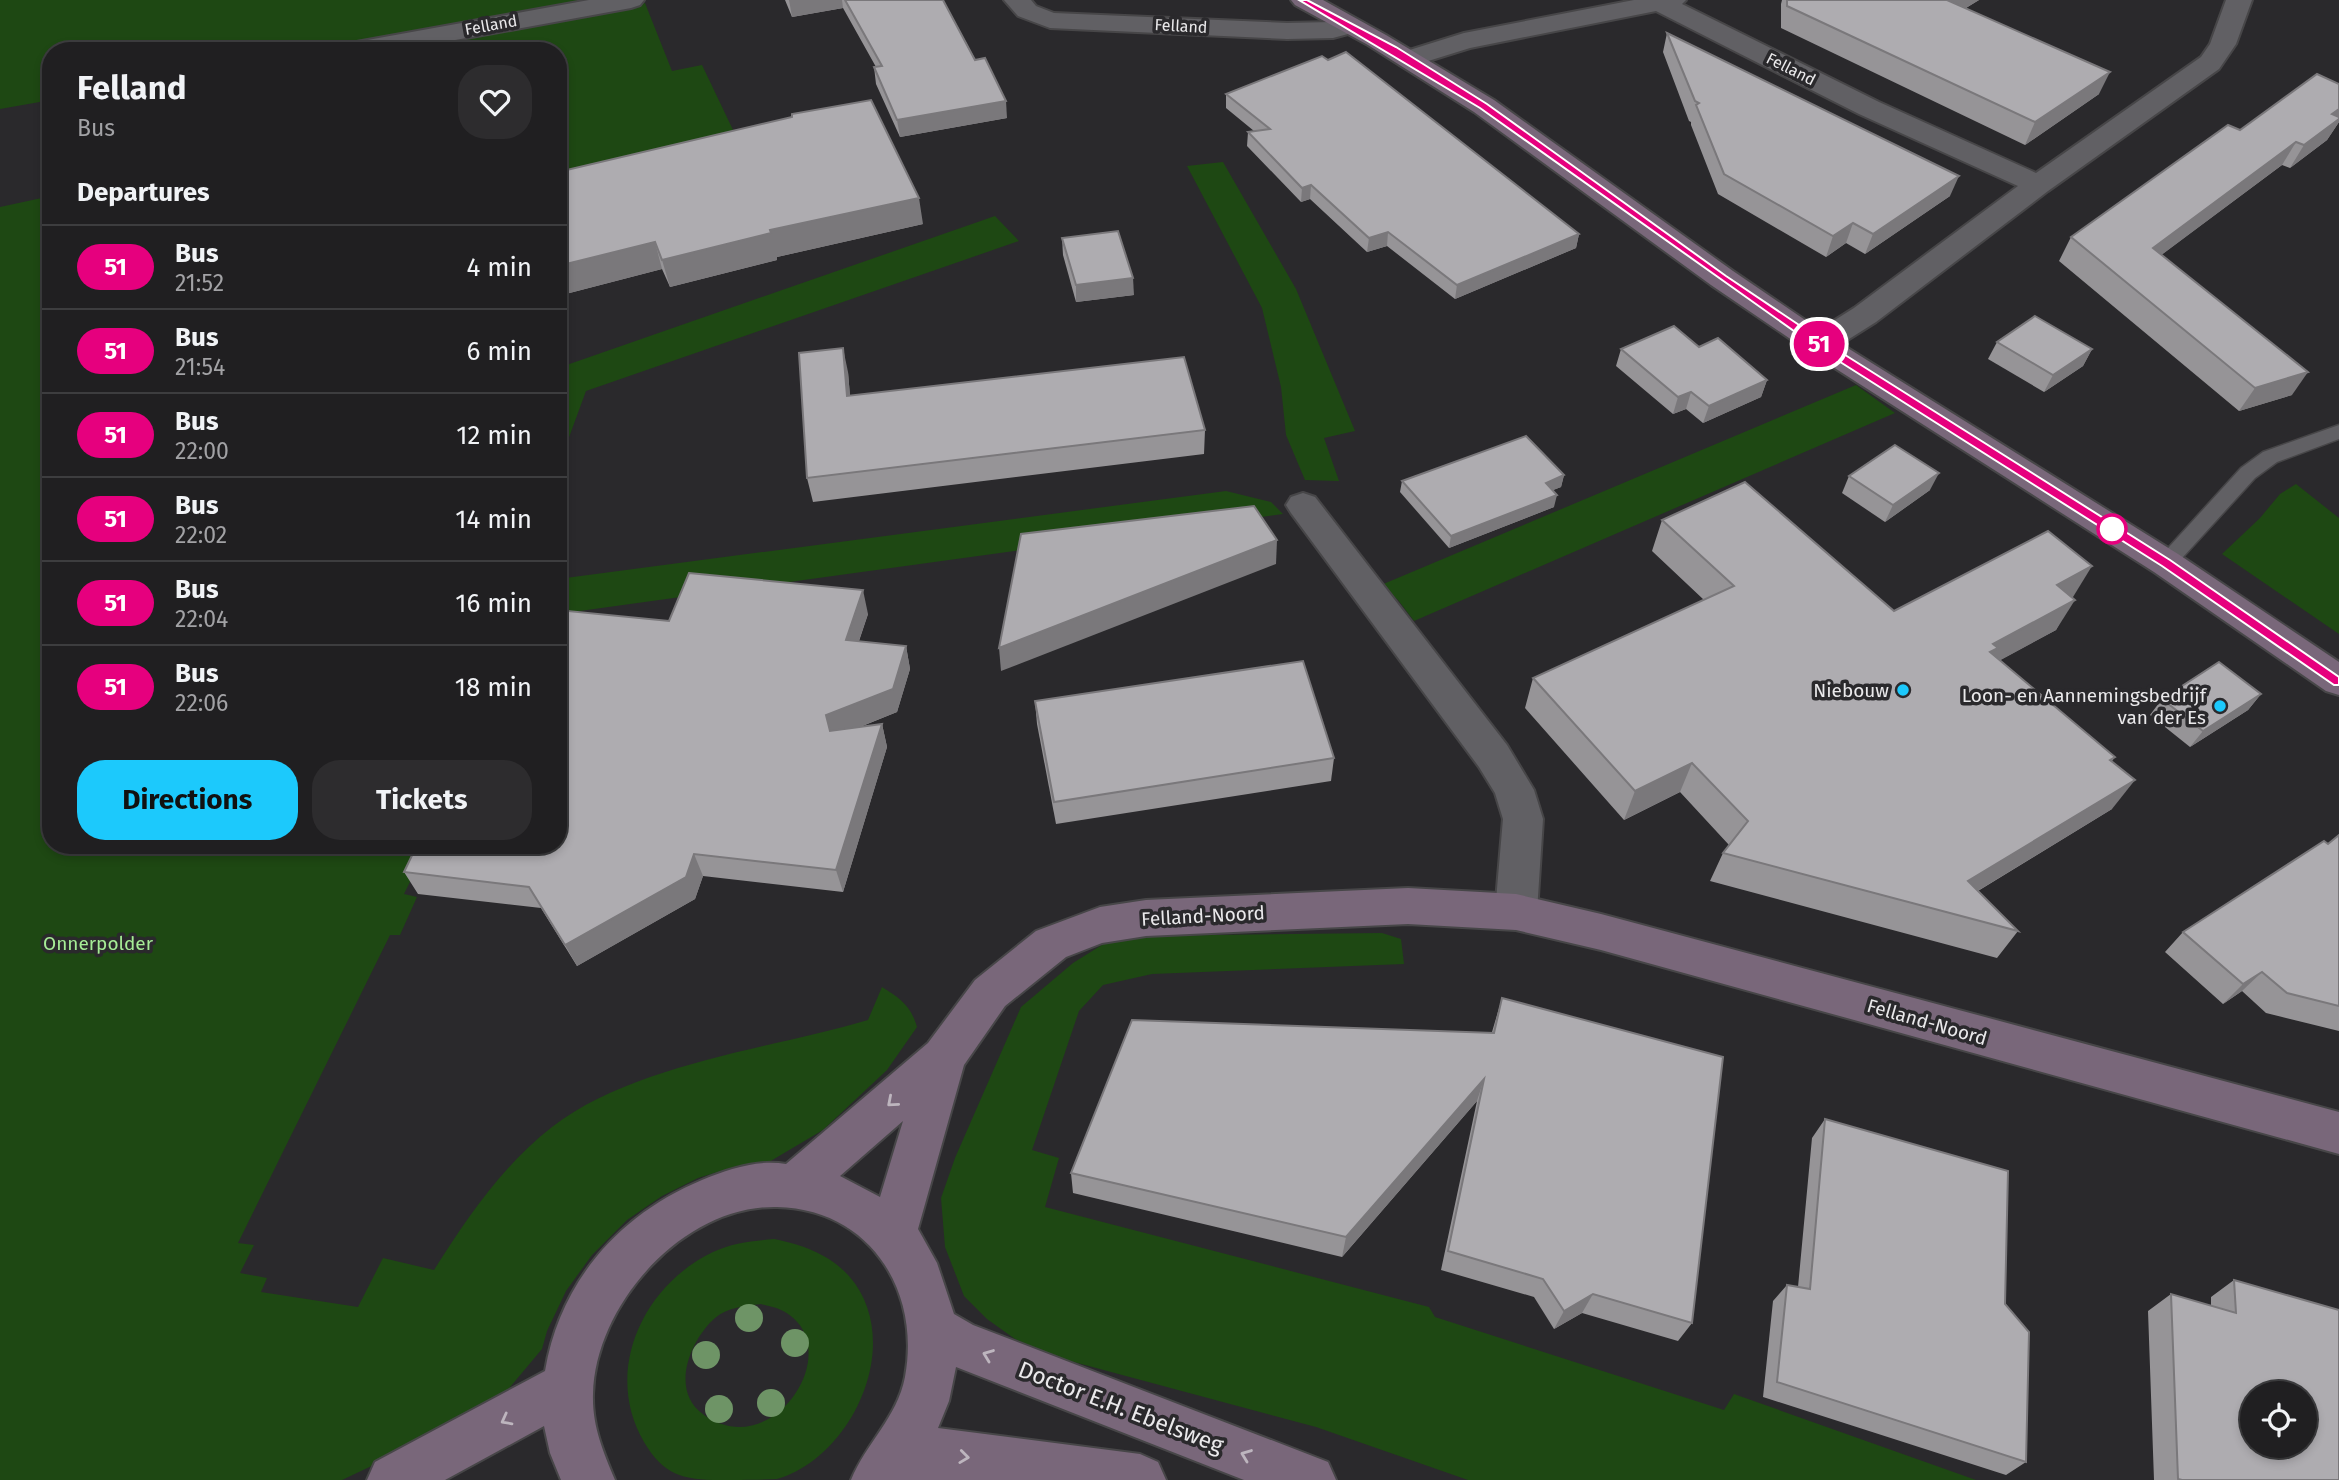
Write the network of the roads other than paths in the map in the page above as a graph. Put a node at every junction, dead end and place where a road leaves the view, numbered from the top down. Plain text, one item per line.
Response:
1 (631, 0) edge
2 (1017, 0) edge
3 (1304, 0) edge
4 (2239, 0) edge
5 (1667, 1) edge
6 (1350, 26) junction
7 (400, 42) edge
8 (1409, 59) junction
9 (2038, 185) junction
10 (1819, 344) junction
11 (2339, 432) edge
12 (1303, 505) dead end
13 (2166, 563) junction
14 (2339, 681) edge
15 (1516, 912) junction
16 (944, 1057) junction
17 (2339, 1133) edge
18 (796, 1185) junction
19 (893, 1233) junction
20 (934, 1330) junction
21 (566, 1387) junction
22 (887, 1469) edge
23 (393, 1480) edge
24 (589, 1480) edge
25 (1140, 1480) edge
26 (1310, 1480) edge

1 - 7 street, Felland
2 - 6 street, Felland
3 - 6 street
4 - 9 street
5 - 8 street, Felland
5 - 9 street, Felland
6 - 8 street
8 - 10 street
9 - 10 street
10 - 13 street
11 - 13 lane
12 - 15 street
13 - 14 street
15 - 16 street, Felland-Noord
15 - 17 street, Felland-Noord
16 -> 18 street, Felland-Noord
16 - 19 street, Felland-Noord
18 - 19 street
18 - 21 street
19 - 20 street
20 - 22 street
26 -> 20 street, Doctor E.H. Ebelsweg
21 -> 23 street
21 - 24 street
22 -> 25 street

